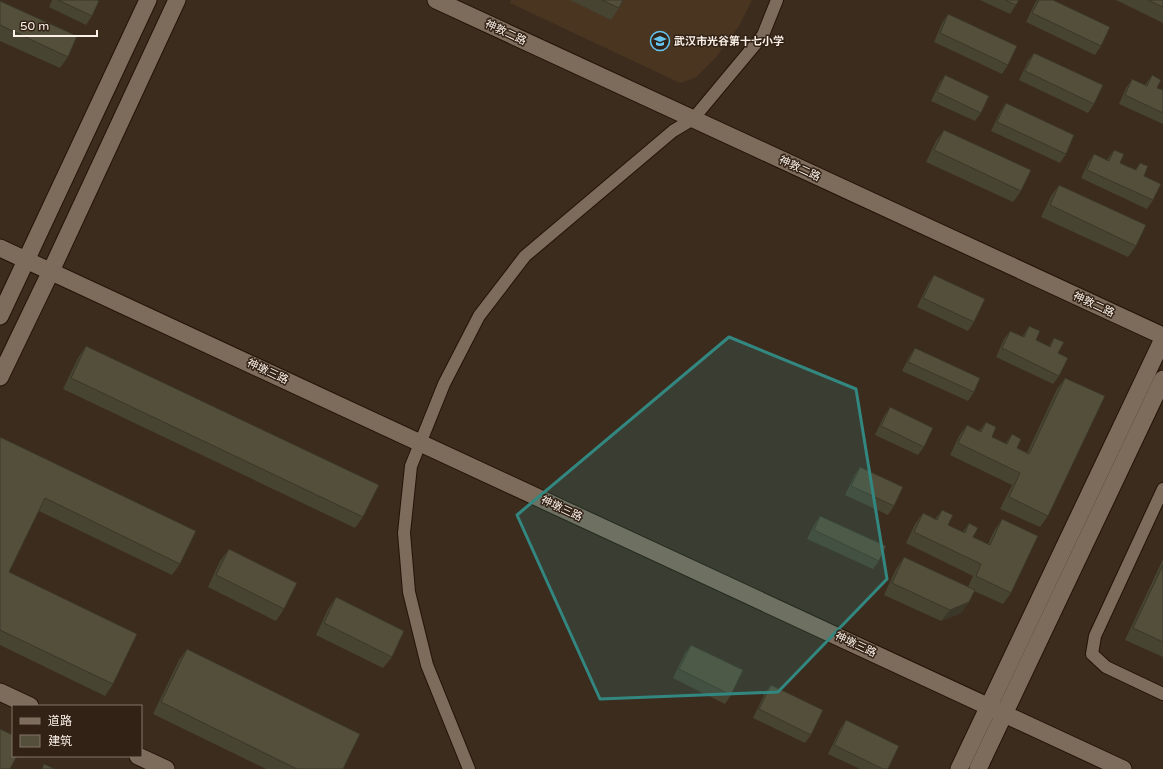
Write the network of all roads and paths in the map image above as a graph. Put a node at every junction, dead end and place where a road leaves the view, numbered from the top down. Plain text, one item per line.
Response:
1 (148, 0) edge
2 (177, 0) edge
3 (436, 0) edge
4 (777, 0) edge
5 (693, 119) junction
6 (0, 248) edge
7 (27, 260) junction
8 (51, 271) junction
9 (0, 316) edge
10 (1163, 336) edge
11 (1163, 339) edge
12 (0, 377) edge
13 (1163, 379) edge
14 (421, 442) junction
15 (1163, 489) edge
16 (0, 692) edge
17 (1163, 694) edge
18 (28, 705) edge
19 (988, 706) junction
20 (1004, 713) junction
21 (140, 757) edge
22 (166, 769) edge
23 (468, 769) edge
24 (958, 769) edge
25 (978, 769) edge
26 (1123, 769) edge

1 - 7 street
2 - 8 street
3 - 5 street, 神敦二路
4 - 5 street
5 - 10 street, 神敦二路
5 - 14 street
6 - 7 street, 神墩三路
7 - 8 street, 神墩三路
7 - 9 street
8 - 12 street
8 - 14 street, 神墩三路
11 - 19 street
13 - 20 street
14 - 19 street, 神墩三路
14 - 23 street
15 - 17 street
16 - 18 street
19 - 20 street, 神墩三路
19 - 24 street
20 - 25 street
20 - 26 street, 神墩三路
21 - 22 street

